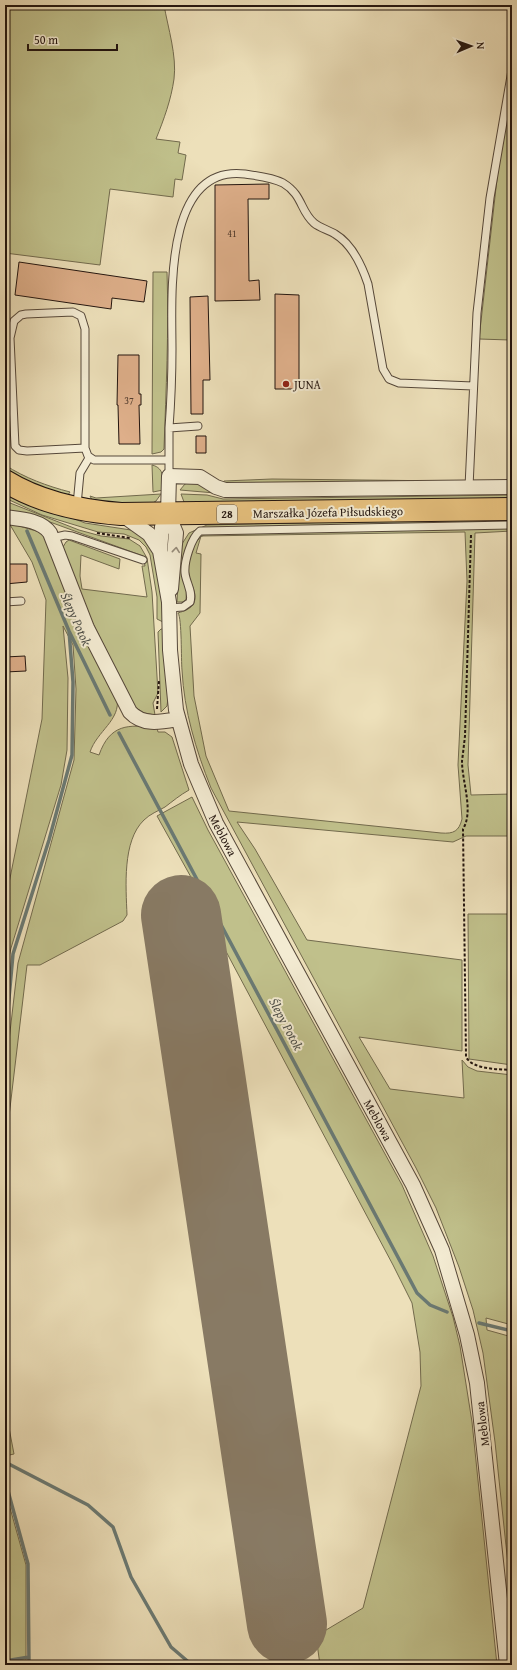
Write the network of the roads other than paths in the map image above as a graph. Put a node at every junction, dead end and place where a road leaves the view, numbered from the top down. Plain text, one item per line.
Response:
1 (512, 70) edge
2 (473, 386) junction
3 (198, 426) dead end
4 (169, 428) junction
5 (85, 448) junction
6 (89, 458) junction
7 (169, 460) junction
8 (169, 476) junction
9 (5, 481) edge
10 (512, 486) edge
11 (469, 487) junction
12 (77, 508) junction
13 (512, 509) edge
14 (121, 514) junction
15 (168, 514) junction
16 (5, 517) edge
17 (512, 525) edge
18 (52, 538) junction
19 (160, 551) junction
20 (143, 560) dead end
21 (20, 601) dead end
22 (5, 602) edge
23 (169, 605) junction
24 (178, 719) junction
25 (507, 1665) edge

1 - 2 lane
2 - 4 lane
2 - 11 lane
3 - 4 lane
4 - 7 lane
5 - 5 lane
5 - 6 lane
6 - 7 lane
6 - 12 lane
7 - 8 lane
8 - 11 street
8 - 15 street
9 - 12 main road, Marszałka Józefa Piłsudskiego / 28
10 - 11 street
12 - 14 main road, Marszałka Józefa Piłsudskiego / 28
13 - 15 main road, Marszałka Józefa Piłsudskiego / 28
14 - 15 main road, Marszałka Józefa Piłsudskiego / 28
14 - 19 street, Meblowa
15 - 19 street, Meblowa
23 -> 15 street, Meblowa
16 - 18 street
17 - 23 lane
18 - 20 lane
18 - 24 street
19 - 23 street, Meblowa
21 - 22 lane
23 - 24 street, Meblowa
24 - 25 street, Meblowa

